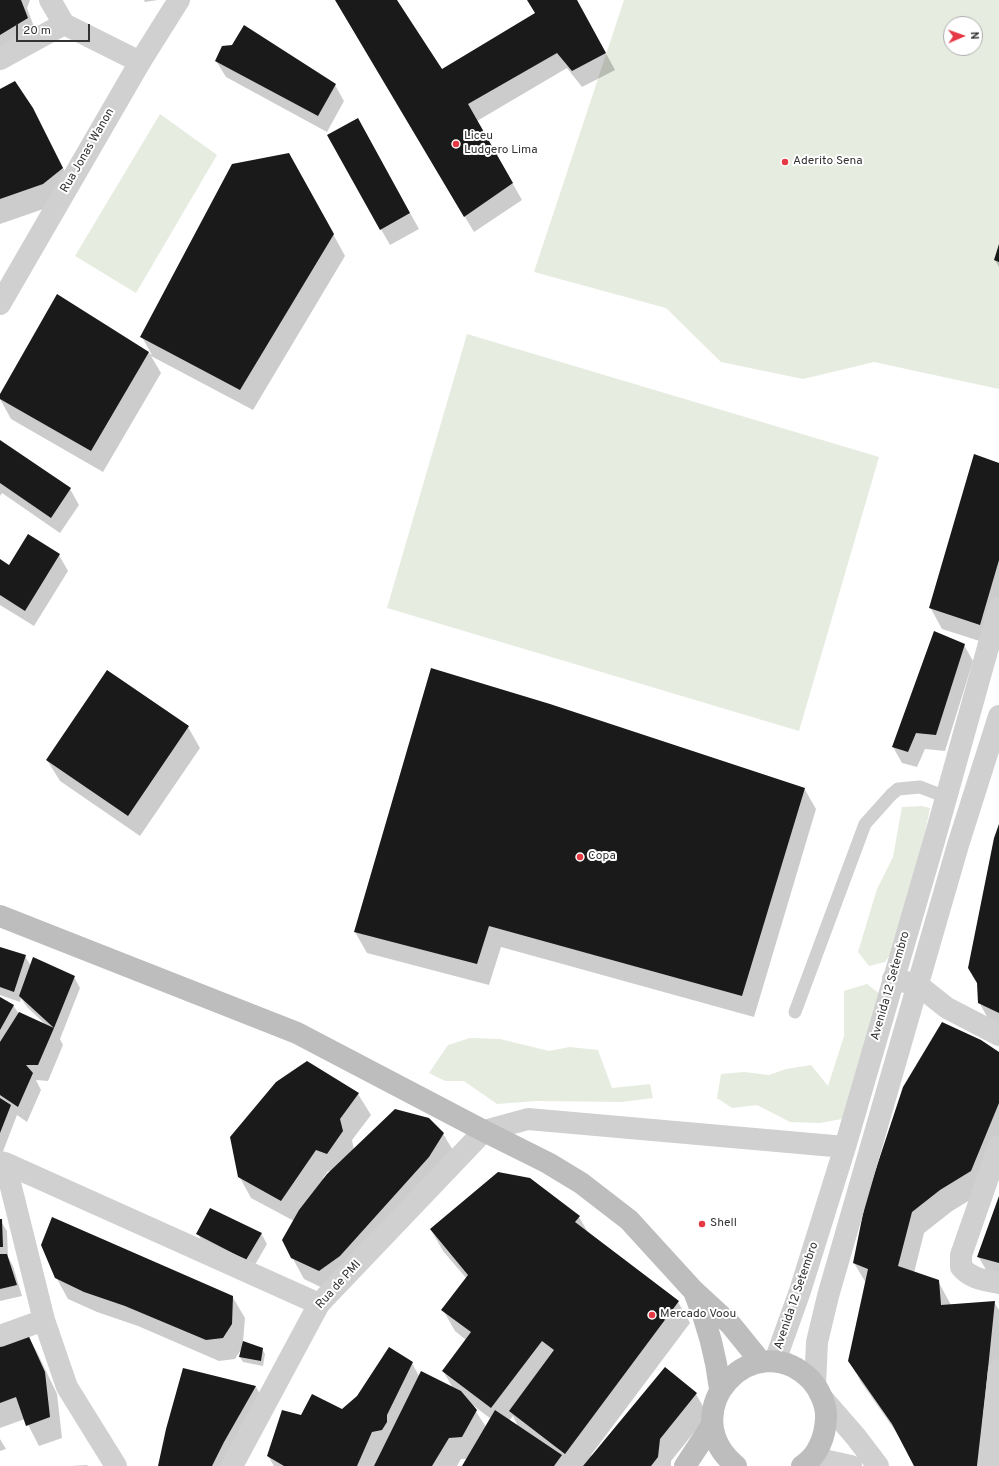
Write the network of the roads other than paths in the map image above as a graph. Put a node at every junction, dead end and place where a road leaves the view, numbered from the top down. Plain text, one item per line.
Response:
1 (50, 0) edge
2 (179, 0) edge
3 (64, 24) junction
4 (0, 58) edge
5 (140, 62) junction
6 (0, 304) edge
7 (999, 608) edge
8 (999, 716) edge
9 (946, 797) junction
10 (0, 916) edge
11 (893, 979) junction
12 (918, 985) junction
13 (795, 1012) dead end
14 (999, 1035) edge
15 (484, 1131) junction
16 (872, 1146) junction
17 (999, 1146) edge
18 (845, 1147) junction
19 (2, 1163) edge
20 (999, 1283) edge
21 (692, 1289) junction
22 (320, 1304) junction
23 (44, 1320) junction
24 (0, 1336) edge
25 (768, 1362) junction
26 (999, 1370) edge
27 (720, 1389) junction
28 (819, 1392) junction
29 (712, 1425) junction
30 (727, 1464) edge
31 (803, 1465) edge
32 (116, 1466) edge
33 (232, 1466) edge
34 (685, 1466) edge
35 (851, 1466) edge
36 (878, 1466) edge
37 (988, 1466) edge

1 - 3 street
2 - 5 street, Rua Jonas Wanon
3 - 4 street
3 - 5 street
5 - 6 street, Rua Jonas Wanon
7 - 9 street, Avenida 12 Setembro
8 - 12 street
9 - 11 street, Avenida 12 Setembro
9 - 13 lane
10 - 15 main road
11 - 12 street
11 - 18 street, Avenida 12 Setembro
12 - 14 street
12 - 16 street
15 - 18 street
15 - 21 main road
15 - 22 street, Rua de PMI
16 - 18 street
16 - 28 street
17 - 20 street
18 - 25 street, Avenida 12 Setembro
19 - 22 street
19 - 23 street
21 - 25 main road
21 - 27 main road
22 - 33 street, Rua de PMI
23 - 24 street
23 - 32 street
25 - 27 main road
25 - 28 main road
26 - 37 street
27 - 29 main road
28 - 31 main road
28 - 36 street
29 - 30 main road
29 - 34 main road
31 - 35 street

